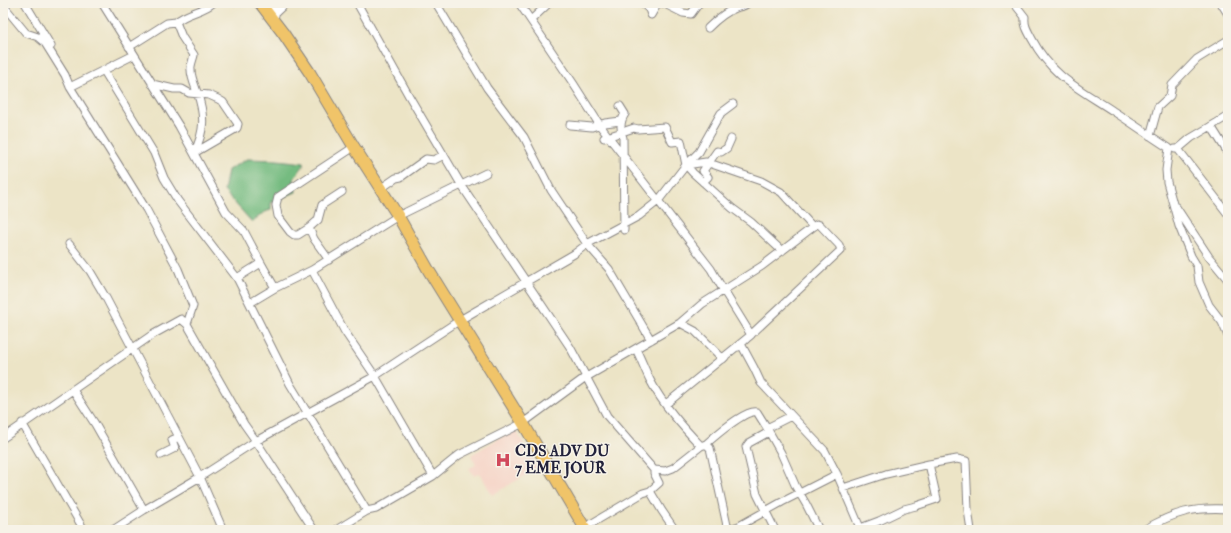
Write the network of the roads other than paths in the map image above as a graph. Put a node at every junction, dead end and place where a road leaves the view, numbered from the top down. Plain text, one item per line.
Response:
1 (25, 3) edge
2 (102, 3) edge
3 (213, 3) edge
4 (260, 3) edge
5 (272, 3) edge
6 (286, 3) edge
7 (357, 3) edge
8 (436, 3) edge
9 (518, 3) edge
10 (549, 3) edge
11 (642, 3) edge
12 (658, 3) edge
13 (663, 3) edge
14 (699, 3) edge
15 (748, 3) edge
16 (1014, 3) edge
17 (1221, 3) edge
18 (3, 5) edge
19 (1228, 14) edge
20 (273, 16) junction
21 (531, 20) junction
22 (176, 22) junction
23 (708, 28) dead end
24 (1228, 40) edge
25 (129, 47) junction
26 (134, 56) junction
27 (104, 71) junction
28 (152, 84) junction
29 (73, 86) junction
30 (198, 94) junction
31 (733, 104) dead end
32 (620, 106) dead end
33 (1228, 116) edge
34 (621, 121) junction
35 (570, 125) dead end
36 (600, 125) junction
37 (1211, 126) junction
38 (621, 132) junction
39 (1150, 136) junction
40 (606, 137) junction
41 (731, 139) dead end
42 (354, 147) junction
43 (1168, 148) junction
44 (1178, 149) junction
45 (194, 153) junction
46 (1228, 153) edge
47 (444, 155) junction
48 (623, 156) junction
49 (708, 163) junction
50 (686, 165) junction
51 (486, 173) dead end
52 (702, 182) junction
53 (462, 186) junction
54 (380, 189) junction
55 (342, 192) dead end
56 (658, 201) junction
57 (1173, 202) junction
58 (1228, 214) edge
59 (398, 216) junction
60 (624, 227) junction
61 (813, 227) junction
62 (309, 228) junction
63 (69, 244) dead end
64 (587, 244) junction
65 (782, 251) junction
66 (329, 260) junction
67 (261, 263) junction
68 (312, 270) junction
69 (237, 278) junction
70 (1228, 280) edge
71 (525, 282) junction
72 (275, 288) junction
73 (723, 291) junction
74 (250, 303) junction
75 (1228, 316) edge
76 (460, 320) junction
77 (1222, 322) junction
78 (680, 323) junction
79 (187, 324) junction
80 (751, 335) junction
81 (1228, 336) edge
82 (652, 340) junction
83 (741, 344) junction
84 (133, 348) junction
85 (636, 349) junction
86 (722, 359) junction
87 (375, 376) junction
88 (587, 377) junction
89 (73, 390) junction
90 (666, 404) junction
91 (307, 413) junction
92 (791, 416) junction
93 (22, 423) junction
94 (522, 423) junction
95 (768, 430) junction
96 (179, 437) junction
97 (3, 438) edge
98 (256, 441) junction
99 (704, 445) junction
100 (161, 455) dead end
101 (928, 464) junction
102 (654, 470) junction
103 (669, 470) junction
104 (837, 474) junction
105 (434, 476) junction
106 (200, 477) junction
107 (659, 482) junction
108 (843, 488) junction
109 (650, 491) junction
110 (800, 493) junction
111 (1228, 509) edge
112 (144, 510) junction
113 (367, 511) junction
114 (765, 512) junction
115 (585, 529) edge
116 (858, 529) edge
117 (84, 530) edge
118 (113, 530) edge
119 (223, 530) edge
120 (314, 530) edge
121 (336, 530) edge
122 (675, 530) edge
123 (728, 530) edge
124 (775, 530) edge
125 (819, 530) edge
126 (971, 530) edge
127 (1144, 530) edge

1 - 29 street
2 - 25 street
3 - 22 street
4 - 20 highway
5 - 20 street
6 - 20 street
7 - 47 street
8 - 64 street
9 - 21 street
10 - 21 street
11 - 12 street
13 - 14 street
15 - 23 street
16 - 39 street
17 - 19 street
18 - 29 street
20 - 42 highway
21 - 36 street
22 - 25 street
22 - 30 street
24 - 39 street
25 - 26 street
26 - 27 street
26 - 28 street
27 - 29 street
27 - 69 street
28 - 30 street
28 - 45 street
29 - 79 street
30 - 45 street
30 - 45 street
31 - 50 street
32 - 34 street
33 - 37 street
34 - 36 street
34 - 38 street
35 - 36 street
36 - 40 street
37 - 44 street
37 - 46 street
38 - 40 street
38 - 48 street
38 - 50 street
39 - 43 street
40 - 48 street
41 - 49 street
42 - 54 highway
42 - 62 street
43 - 44 street
43 - 57 street
44 - 58 street
45 - 67 street
47 - 53 street
47 - 54 street
48 - 56 street
48 - 60 street
49 - 50 street
49 - 52 street
49 - 61 street
50 - 52 street
50 - 56 street
51 - 53 street
52 - 65 street
53 - 59 street
53 - 71 street
54 - 59 highway
55 - 62 street
56 - 60 street
56 - 73 street
57 - 70 street
57 - 77 street
59 - 66 street
59 - 76 highway
60 - 64 street
61 - 65 street
61 - 80 street
62 - 66 street
63 - 84 street
64 - 71 street
64 - 82 street
65 - 73 street
66 - 68 street
67 - 69 street
67 - 72 street
68 - 72 street
68 - 87 street
69 - 74 street
71 - 76 street
71 - 88 street
72 - 74 street
73 - 78 street
73 - 80 street
74 - 91 street
75 - 77 street
76 - 87 street
76 - 94 highway
77 - 81 street
78 - 82 street
78 - 86 street
79 - 84 street
79 - 98 street
80 - 83 street
80 - 86 street
82 - 85 street
83 - 86 street
83 - 92 street
84 - 89 street
84 - 96 street
85 - 88 street
85 - 90 street
86 - 90 street
87 - 91 street
87 - 105 street
88 - 94 street
88 - 102 street
89 - 93 street
89 - 112 street
90 - 99 street
91 - 98 street
91 - 113 street
92 - 95 street
92 - 104 street
93 - 97 street
93 - 117 street
94 - 105 street
94 - 115 highway
95 - 99 street
95 - 110 street
95 - 114 street
96 - 100 street
96 - 106 street
98 - 106 street
98 - 120 street
99 - 103 street
99 - 123 street
101 - 108 street
101 - 116 street
101 - 126 street
102 - 103 street
102 - 107 street
103 - 107 street
104 - 108 street
104 - 110 street
105 - 113 street
106 - 112 street
106 - 119 street
107 - 109 street
108 - 116 street
109 - 115 street
109 - 122 street
110 - 114 street
110 - 125 street
111 - 127 street
112 - 118 street
113 - 121 street
114 - 123 street
114 - 124 street

